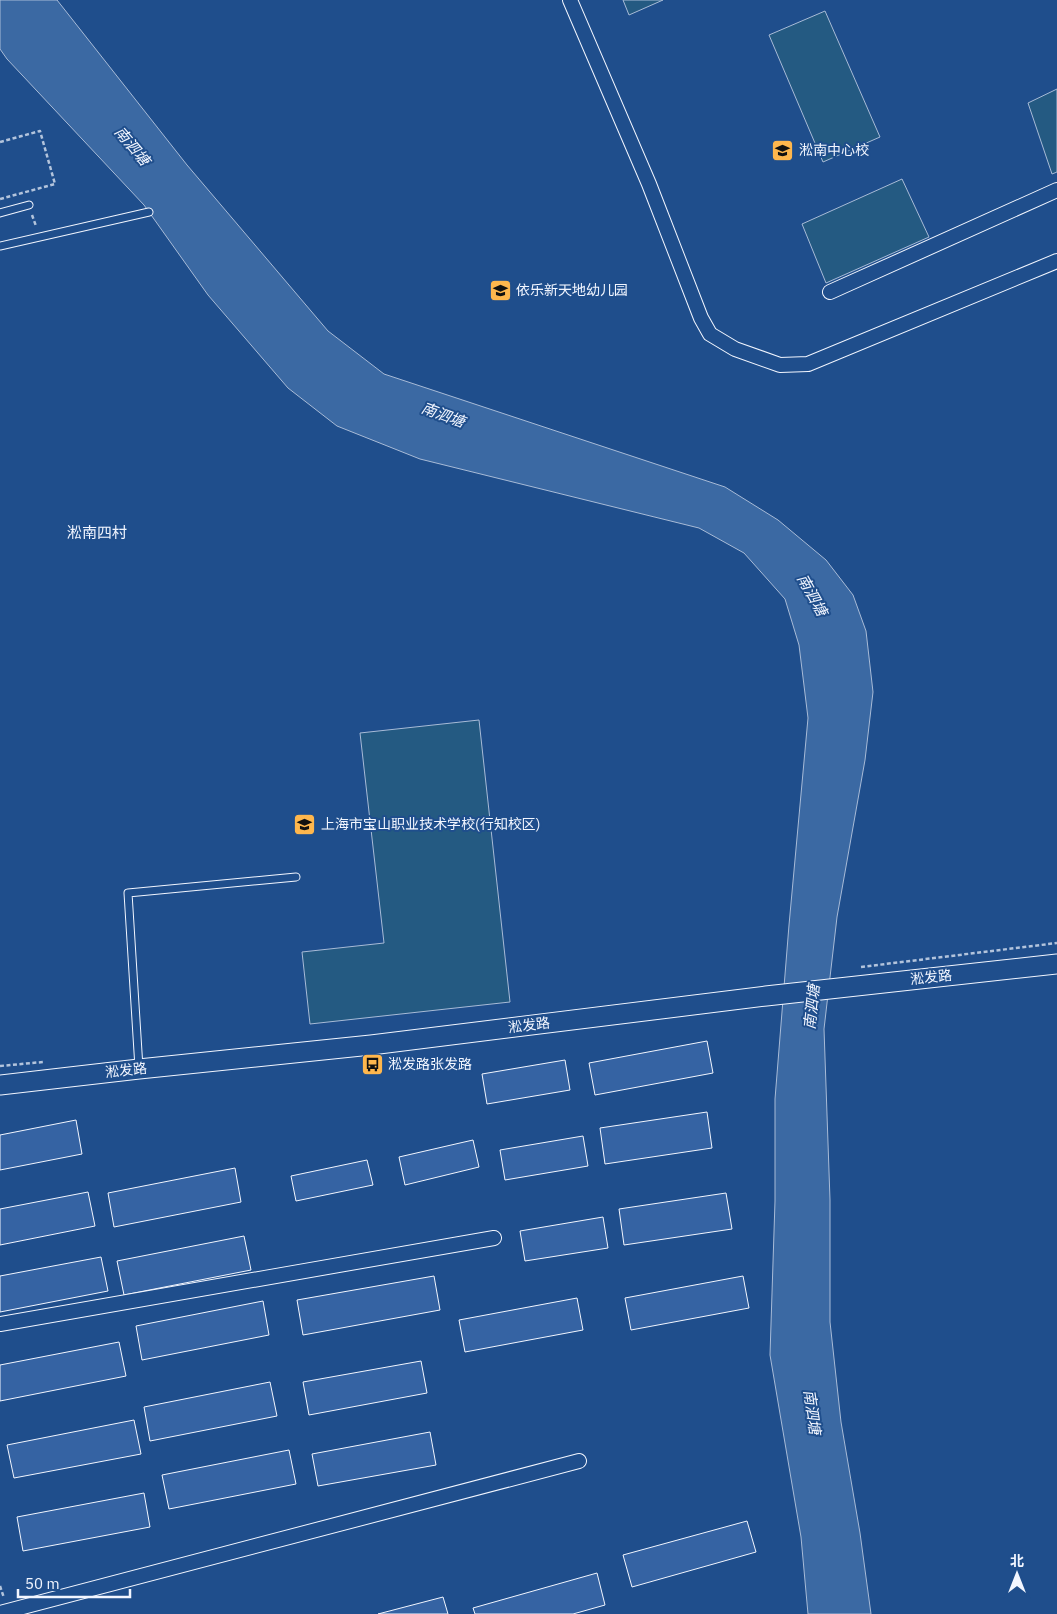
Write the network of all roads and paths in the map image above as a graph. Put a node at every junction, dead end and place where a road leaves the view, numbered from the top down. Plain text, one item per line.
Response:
1 (570, 0) edge
2 (0, 142) edge
3 (1057, 190) edge
4 (0, 199) edge
5 (29, 205) dead end
6 (149, 212) dead end
7 (0, 213) edge
8 (0, 246) edge
9 (1057, 261) edge
10 (830, 292) dead end
11 (296, 876) dead end
12 (1057, 943) edge
13 (1057, 964) edge
14 (872, 966) dead end
15 (140, 1068) junction
16 (0, 1085) edge
17 (494, 1238) dead end
18 (0, 1324) edge
19 (579, 1461) dead end
20 (0, 1613) edge

1 - 9 street
2 - 4 path
3 - 10 street
5 - 7 lane
6 - 8 lane
11 - 15 lane
12 - 14 path
13 - 15 street, 淞发路
15 - 16 street, 淞发路
17 - 18 street
19 - 20 street

